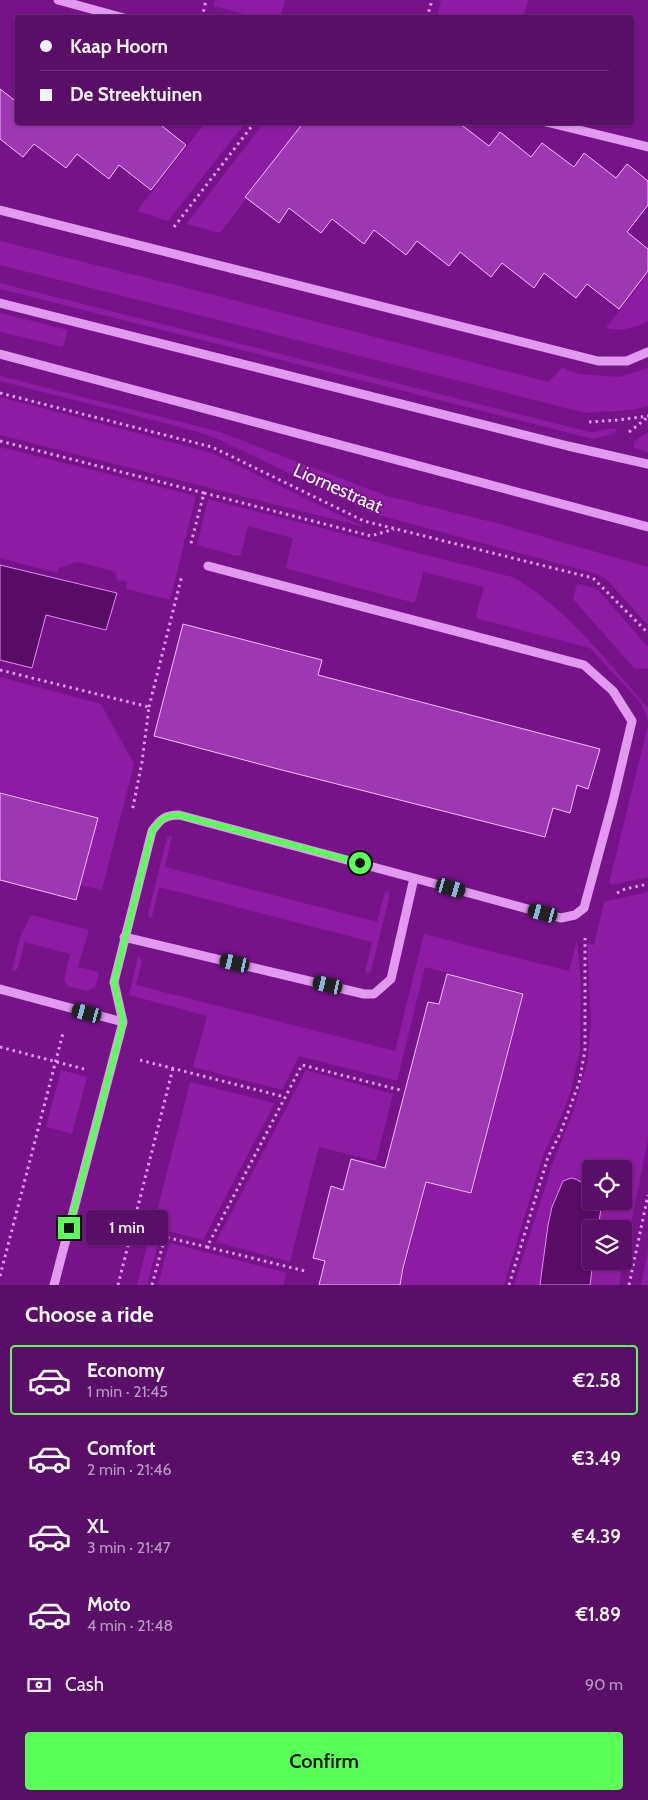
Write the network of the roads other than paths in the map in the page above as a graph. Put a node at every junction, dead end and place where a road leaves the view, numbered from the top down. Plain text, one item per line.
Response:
1 (58, 0) edge
2 (113, 15) edge
3 (559, 125) edge
4 (648, 136) edge
5 (647, 146) edge
6 (0, 210) edge
7 (0, 303) edge
8 (648, 352) edge
9 (0, 354) edge
10 (648, 464) edge
11 (648, 528) edge
12 (208, 566) dead end
13 (414, 878) junction
14 (124, 937) junction
15 (0, 990) edge
16 (123, 1022) junction
17 (54, 1285) edge

1 - 2 street
3 - 5 street
4 - 5 street
6 - 8 street
7 - 10 street
9 - 11 street, Liornestraat
12 - 13 street
13 - 14 street
13 - 14 street
14 - 16 street
15 - 16 street
16 - 17 street

